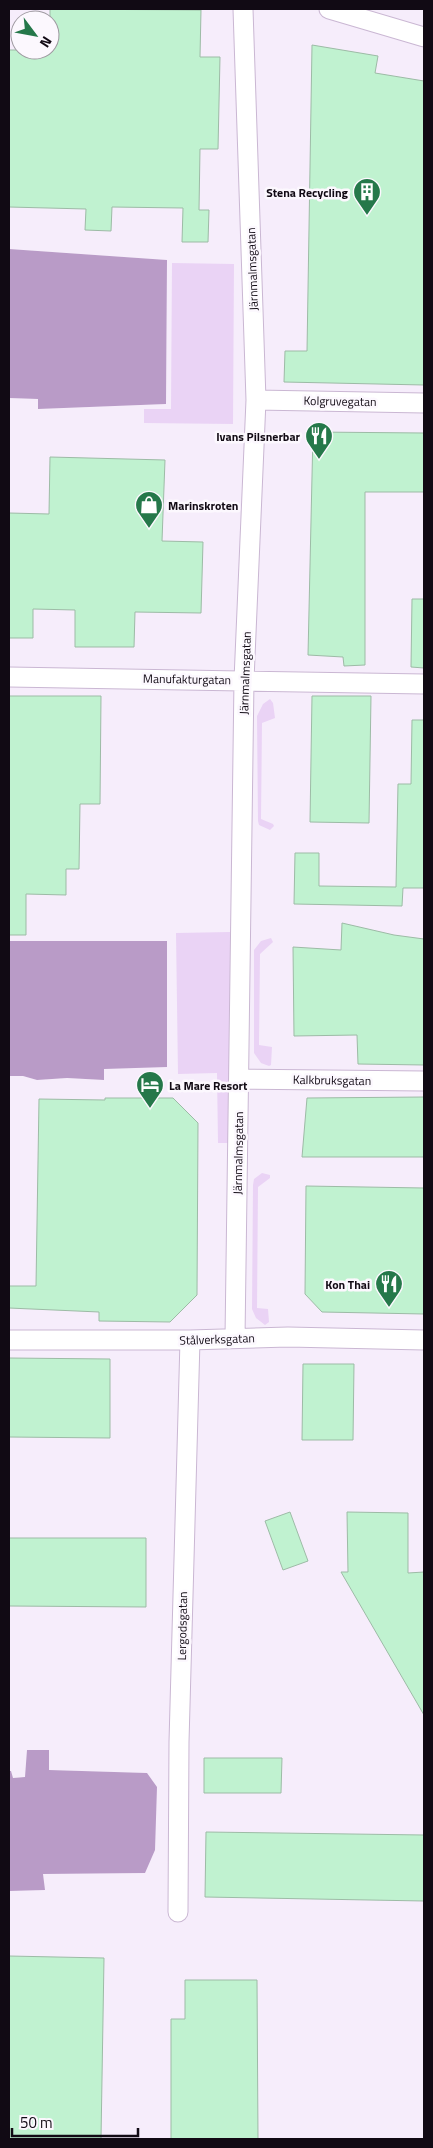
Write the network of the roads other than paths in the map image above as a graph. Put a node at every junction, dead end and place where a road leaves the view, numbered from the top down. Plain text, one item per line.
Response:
1 (243, 9) edge
2 (329, 9) edge
3 (424, 37) edge
4 (256, 400) junction
5 (424, 403) edge
6 (9, 677) edge
7 (244, 680) junction
8 (424, 684) edge
9 (239, 1079) junction
10 (424, 1081) edge
11 (234, 1338) junction
12 (9, 1340) edge
13 (190, 1340) junction
14 (424, 1340) edge
15 (178, 1912) dead end

1 - 4 street, Järnmalmsgatan
2 - 3 street
4 - 5 street, Kolgruvegatan
4 - 7 street, Järnmalmsgatan
6 - 7 street, Manufakturgatan
7 - 8 street, Manufakturgatan
7 - 9 street, Järnmalmsgatan
9 - 10 street, Kalkbruksgatan
9 - 11 street, Järnmalmsgatan
11 - 13 street, Stålverksgatan
11 - 14 street, Stålverksgatan
12 - 13 street, Stålverksgatan
13 - 15 street, Lergodsgatan

